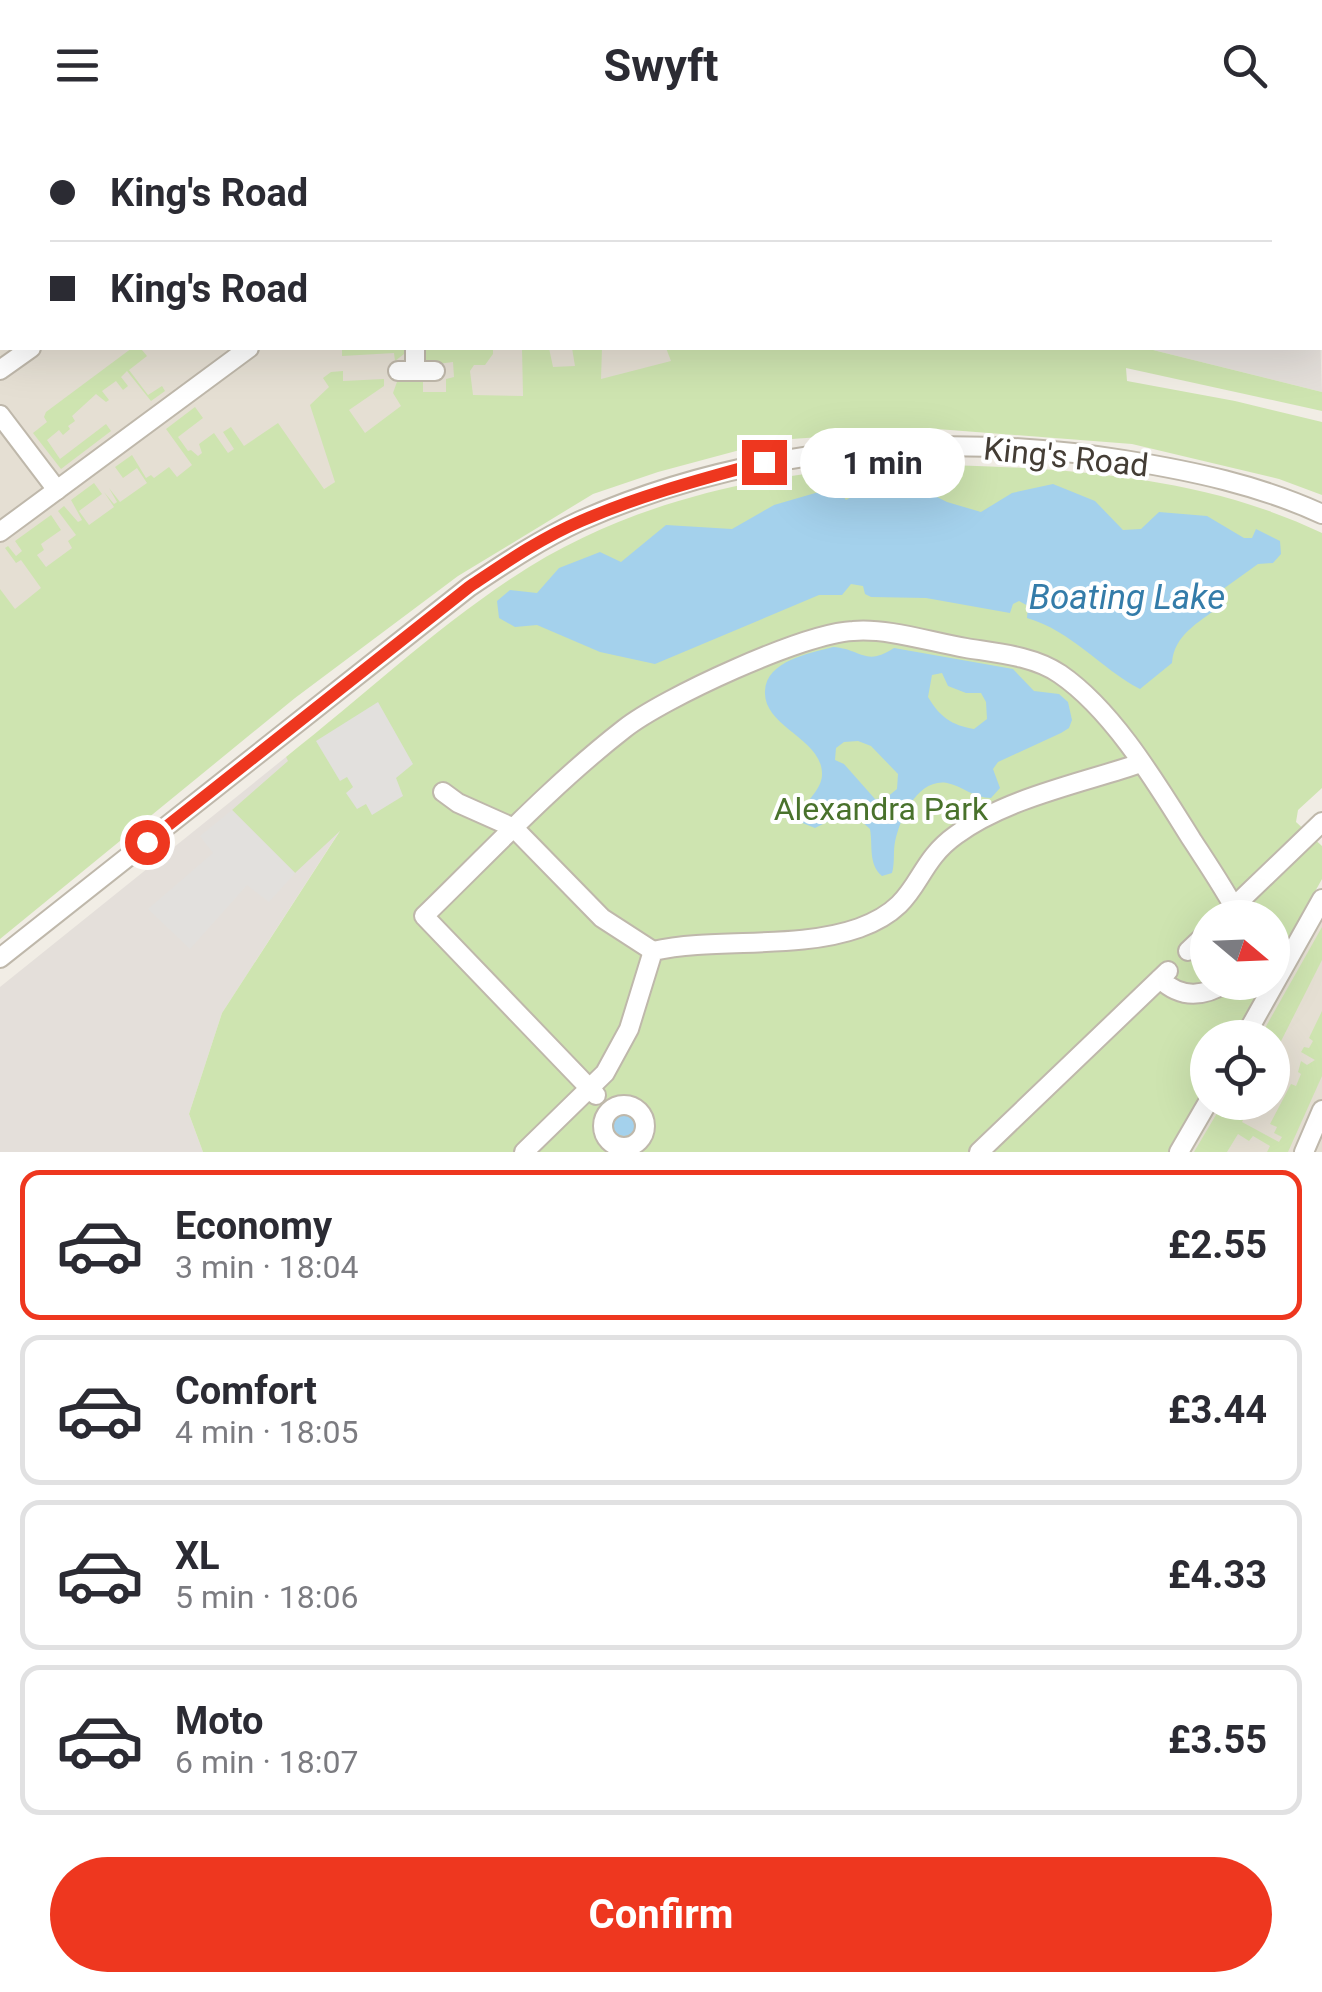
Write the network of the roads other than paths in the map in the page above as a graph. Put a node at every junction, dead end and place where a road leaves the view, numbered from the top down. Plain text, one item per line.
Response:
1 (28, 350) edge
2 (245, 350) edge
3 (414, 350) edge
4 (0, 370) edge
5 (435, 370) dead end
6 (0, 416) edge
7 (57, 490) junction
8 (1322, 514) edge
9 (0, 532) edge
10 (1141, 763) junction
11 (443, 792) dead end
12 (1322, 822) edge
13 (514, 828) junction
14 (1322, 899) edge
15 (1224, 900) edge
16 (1246, 900) edge
17 (653, 951) junction
18 (0, 958) edge
19 (1190, 994) edge
20 (1254, 1020) edge
21 (599, 1099) junction
22 (1322, 1110) edge
23 (1198, 1120) edge
24 (1312, 1145) edge
25 (643, 1146) edge
26 (524, 1152) edge
27 (979, 1152) edge
28 (1179, 1152) edge

1 - 4 street
2 - 7 street
3 - 5 street
6 - 7 street
7 - 9 street
8 - 18 street, King's Road
10 - 13 street
10 - 15 street
10 - 17 street
11 - 13 street
12 - 16 street
13 - 17 street
13 - 21 street
14 - 20 street
17 - 21 street
19 - 27 street
21 - 25 street
21 - 25 street
21 - 26 street
22 - 24 street
23 - 28 street

